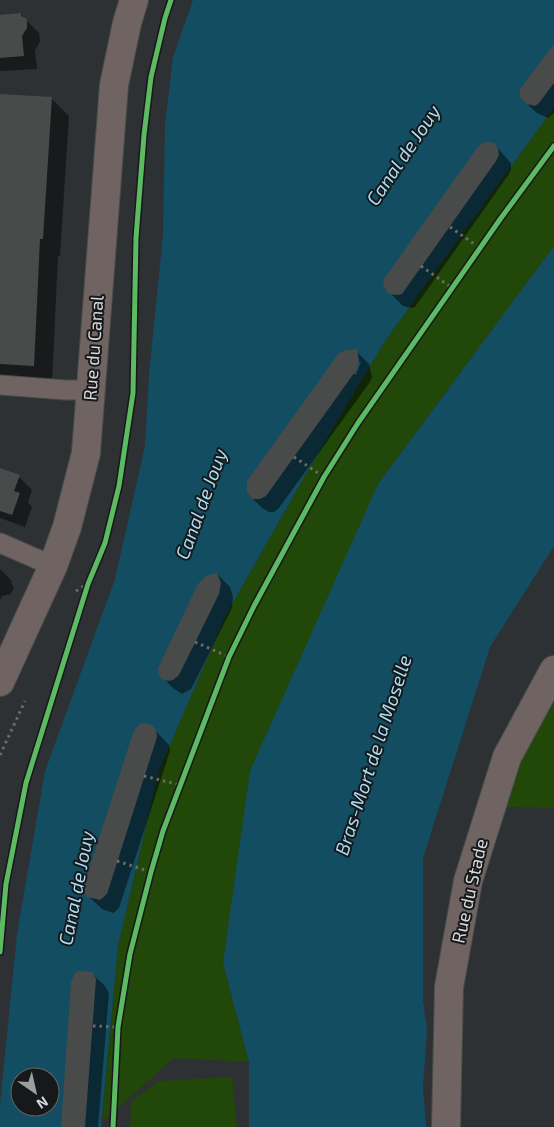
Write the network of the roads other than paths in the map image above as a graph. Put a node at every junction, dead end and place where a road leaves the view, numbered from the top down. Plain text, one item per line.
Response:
1 (134, 0) edge
2 (0, 385) edge
3 (92, 390) junction
4 (0, 543) edge
5 (53, 566) junction
6 (554, 670) edge
7 (0, 682) edge
8 (446, 1127) edge

1 - 3 street, Rue du Canal
2 - 3 lane
3 - 5 street, Rue du Canal
4 - 5 lane
5 - 7 street, Rue du Canal
6 - 8 street, Rue du Stade

